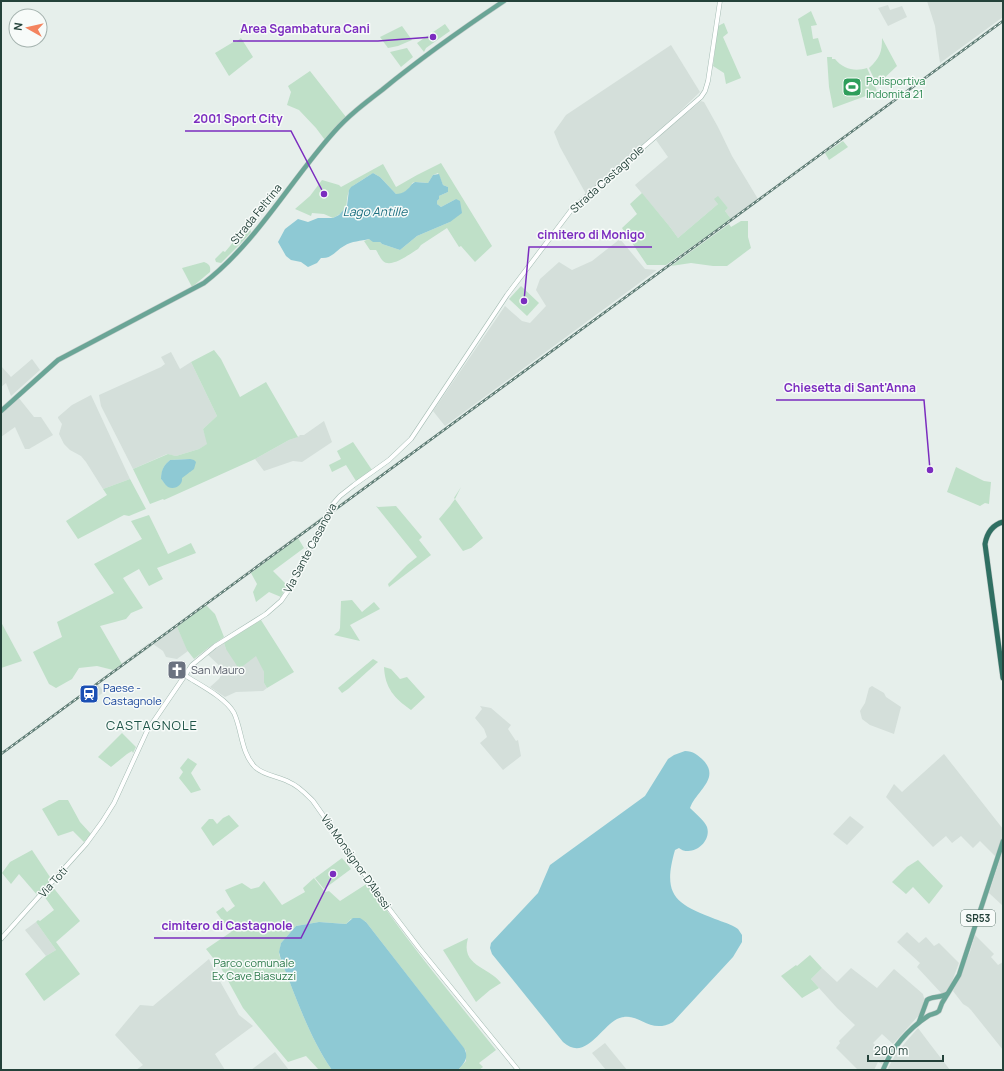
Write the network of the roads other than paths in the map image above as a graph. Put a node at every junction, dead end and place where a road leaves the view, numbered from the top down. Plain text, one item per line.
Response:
1 (504, 1) edge
2 (720, 1) edge
3 (1, 411) edge
4 (381, 466) joint
5 (1003, 522) edge
6 (186, 676) junction
7 (1003, 678) edge
8 (102, 822) joint
9 (1003, 841) edge
10 (1, 939) edge
11 (948, 993) junction
12 (934, 998) junction
13 (941, 1005) junction
14 (925, 1007) junction
15 (933, 1014) junction
16 (918, 1023) junction
17 (518, 1070) edge
18 (883, 1070) edge

1 - 3 main road, Strada Feltrina
2 - 4 main road, Strada Castagnole
4 - 6 main road, Via Sante Casanova
5 - 7 highway
6 - 8 main road, Via Sante Casanova
6 - 17 main road, Via Monsignor D'Alessi
8 - 10 main road, Via Toti
9 - 11 main road, SR53
11 - 12 main road, SR53
11 - 13 main road, SR53
12 - 13 main road
12 - 14 main road, SR53
13 - 15 main road, SR53
14 - 15 main road
14 - 16 main road, SR53
15 - 16 main road, SR53
16 - 18 main road, SR53

